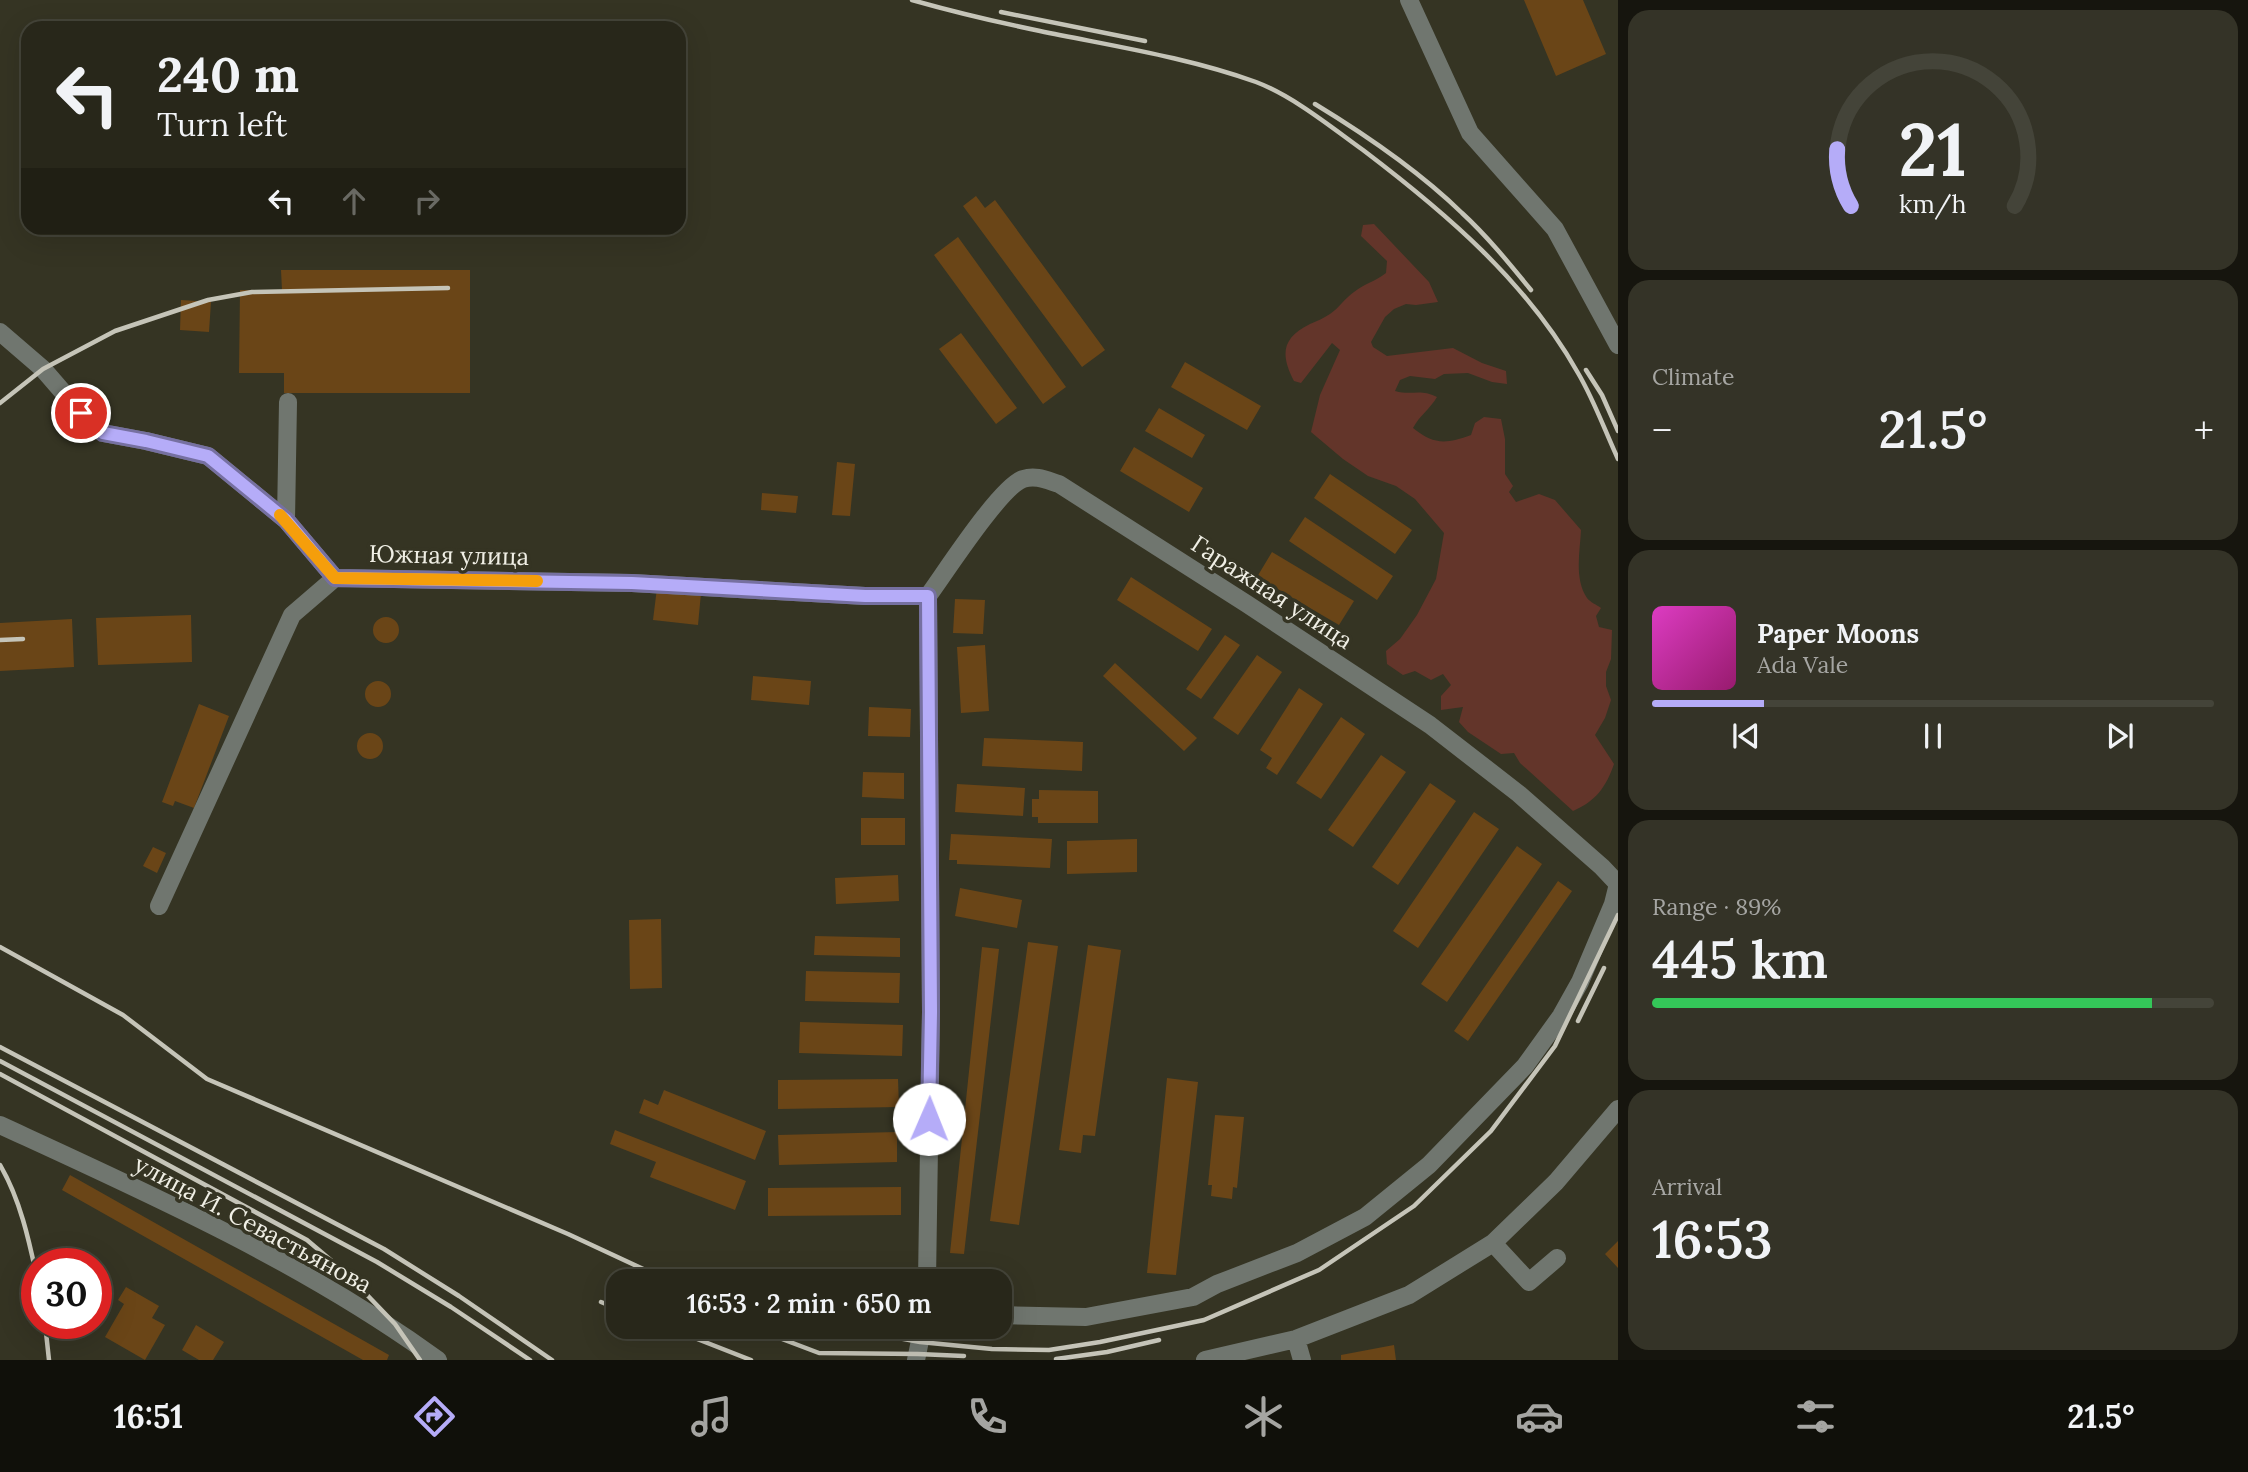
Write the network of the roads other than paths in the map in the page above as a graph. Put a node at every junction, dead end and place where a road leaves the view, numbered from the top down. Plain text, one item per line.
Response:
1 (1409, 0) edge
2 (0, 332) edge
3 (1618, 345) edge
4 (288, 402) dead end
5 (286, 520) junction
6 (335, 578) junction
7 (928, 596) junction
8 (159, 906) dead end
9 (1618, 1109) edge
10 (0, 1125) edge
11 (1493, 1243) junction
12 (1557, 1258) dead end
13 (927, 1269) edge
14 (1012, 1315) edge
15 (920, 1339) edge
16 (1296, 1339) junction
17 (438, 1360) edge
18 (916, 1360) edge
19 (1205, 1360) edge
20 (1302, 1360) edge

1 - 3 street
2 - 5 street, Южная улица
4 - 5 street
5 - 6 street, Южная улица
6 - 7 street, Южная улица
6 - 8 street
7 - 13 street
7 - 14 street, Гаражная улица
9 - 11 street
10 - 17 street, улица И. Севастьянова
11 - 12 street
11 - 16 street
15 - 18 street
16 - 19 street
16 - 20 street

